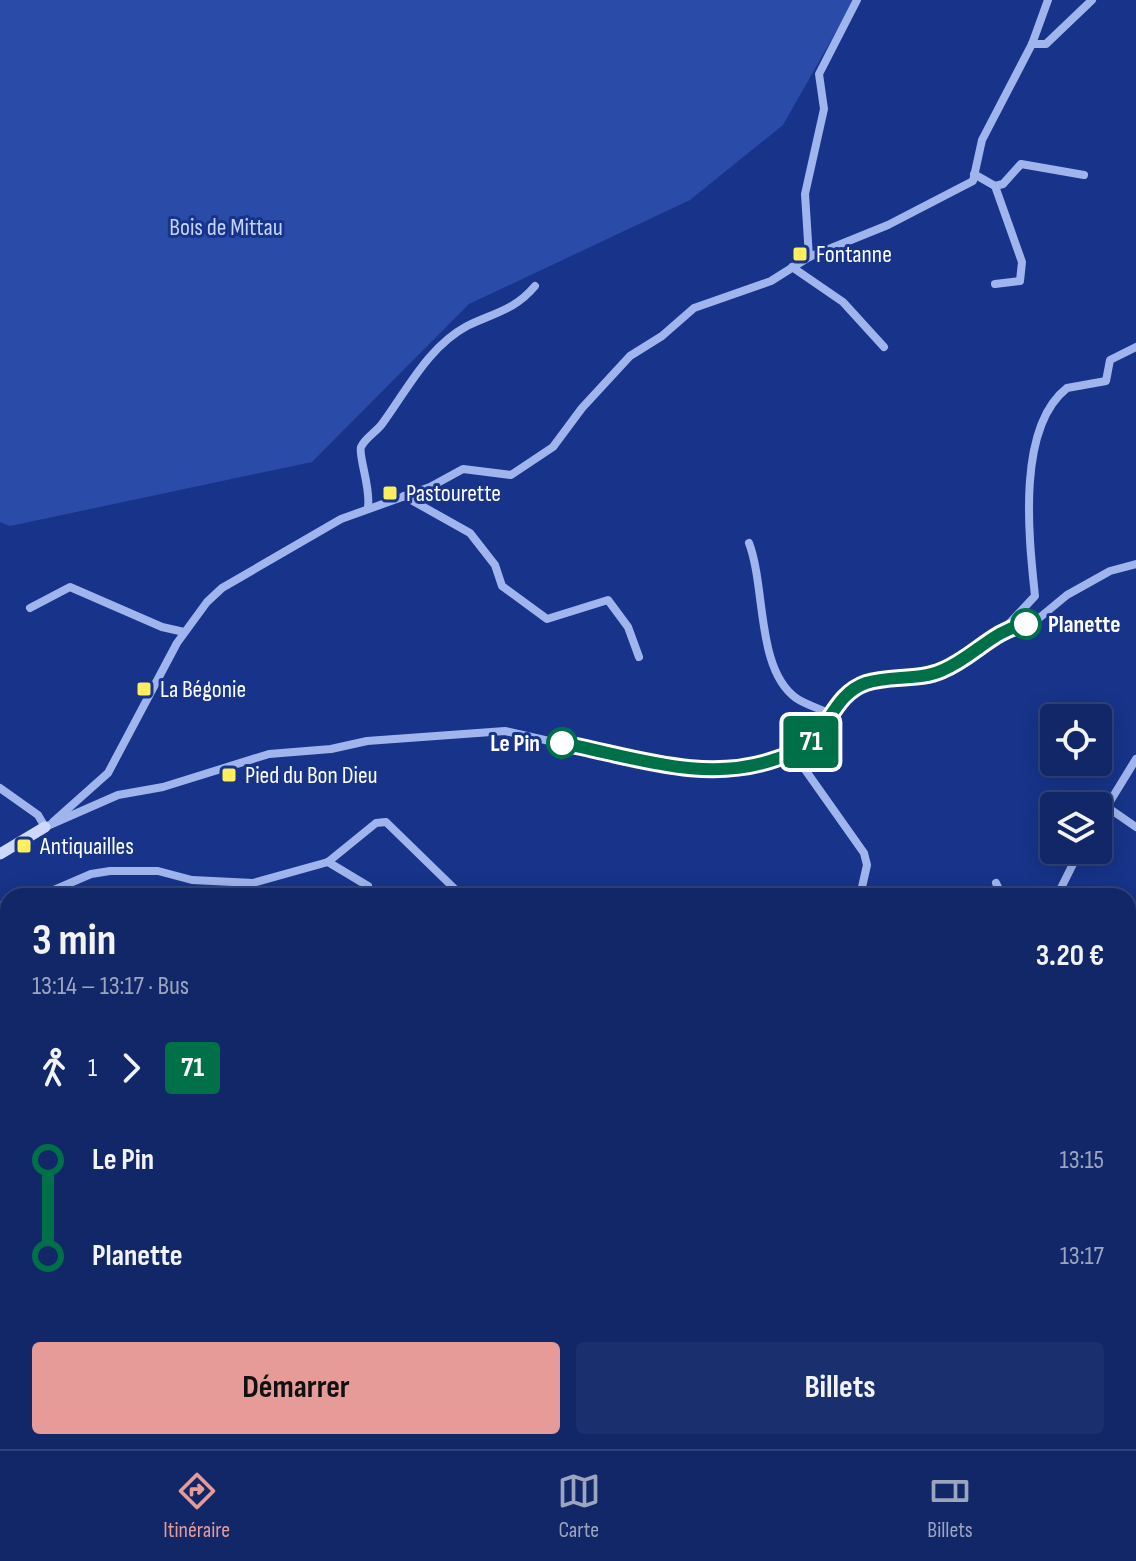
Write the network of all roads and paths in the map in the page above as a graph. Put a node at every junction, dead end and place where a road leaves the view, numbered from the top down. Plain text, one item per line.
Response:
1 (857, 0) edge
2 (1048, 0) edge
3 (1092, 0) edge
4 (1032, 44) junction
5 (974, 174) junction
6 (1084, 175) dead end
7 (995, 186) junction
8 (809, 257) junction
9 (792, 267) junction
10 (995, 284) dead end
11 (535, 286) dead end
12 (884, 347) dead end
13 (1136, 347) edge
14 (403, 495) junction
15 (368, 507) junction
16 (749, 543) dead end
17 (1136, 564) edge
18 (30, 608) dead end
19 (1006, 627) junction
20 (184, 632) junction
21 (639, 657) dead end
22 (831, 714) junction
23 (794, 754) junction
24 (1136, 759) edge
25 (0, 788) edge
26 (1112, 799) edge
27 (1112, 810) edge
28 (49, 824) junction
29 (1136, 827) edge
30 (0, 854) edge
31 (328, 862) junction
32 (1073, 864) edge
33 (996, 883) dead end
34 (368, 886) dead end
35 (59, 888) edge
36 (454, 888) edge
37 (862, 888) edge
38 (998, 888) edge
39 (1061, 888) edge

1 - 8 street
2 - 4 street
3 - 4 street
4 - 5 street
5 - 7 street
5 - 8 street
6 - 7 street
7 - 10 street
8 - 9 street
9 - 12 street
9 - 14 street
11 - 15 street
13 - 19 street
14 - 15 street
14 - 21 street
15 - 20 street
16 - 22 street
17 - 19 street
18 - 20 street
19 - 22 street
20 - 28 street
22 - 23 street
23 - 28 street
23 - 37 street
24 - 26 street
25 - 28 street
27 - 29 street
28 - 30 street
31 - 34 street
31 - 35 street
31 - 36 street
32 - 39 street
33 - 38 street

